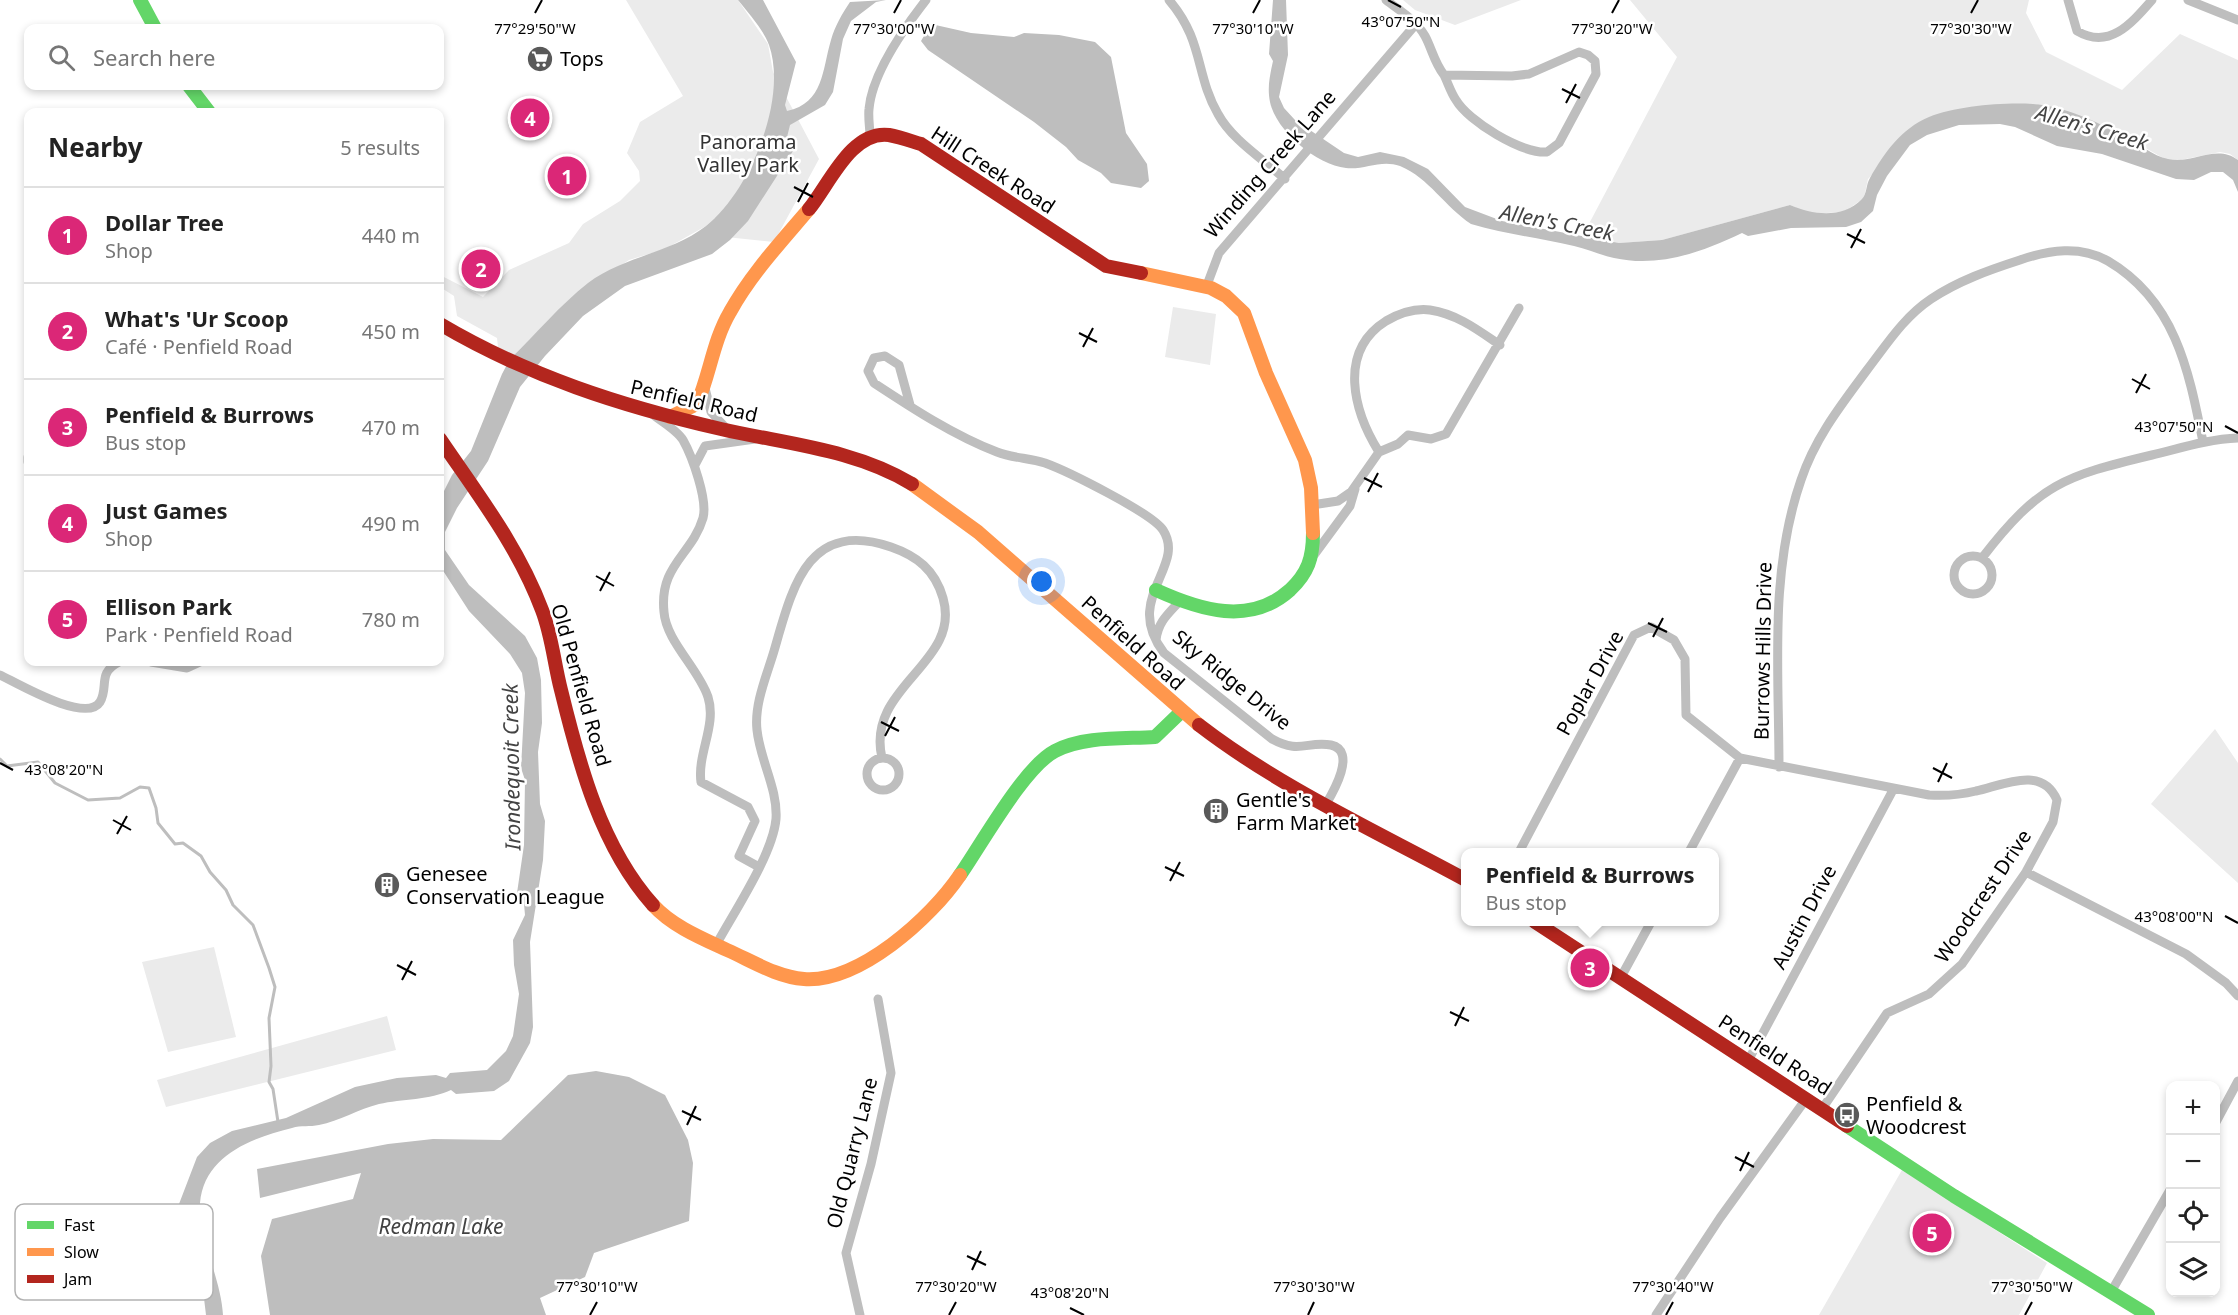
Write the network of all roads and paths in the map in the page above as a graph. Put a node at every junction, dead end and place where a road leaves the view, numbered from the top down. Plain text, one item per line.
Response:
1 (140, 0) edge
2 (926, 0) edge
3 (1169, 0) edge
4 (1386, 0) edge
5 (2067, 0) edge
6 (2152, 0) edge
7 (2188, 0) edge
8 (2238, 20) edge
9 (153, 24) edge
10 (1416, 24) junction
11 (1444, 75) junction
12 (192, 90) edge
13 (206, 108) edge
14 (870, 138) junction
15 (1285, 178) junction
16 (1207, 285) junction
17 (1519, 308) dead end
18 (444, 326) edge
19 (1500, 345) junction
20 (705, 386) junction
21 (910, 405) junction
22 (650, 412) junction
23 (670, 417) junction
24 (727, 430) junction
25 (762, 438) junction
26 (2238, 438) edge
27 (2203, 442) junction
28 (444, 446) edge
29 (1379, 452) junction
30 (695, 465) junction
31 (1357, 484) junction
32 (1312, 505) junction
33 (1982, 558) junction
34 (1310, 560) junction
35 (1156, 590) junction
36 (1179, 602) junction
37 (1156, 642) junction
38 (114, 666) edge
39 (175, 666) edge
40 (191, 666) edge
41 (0, 675) edge
42 (1181, 712) junction
43 (882, 758) dead end
44 (1740, 758) junction
45 (1779, 767) junction
46 (1893, 790) junction
47 (1325, 806) junction
48 (1521, 848) edge
49 (1691, 848) edge
50 (759, 867) junction
51 (2026, 872) junction
52 (1461, 877) edge
53 (1543, 926) edge
54 (1648, 926) edge
55 (716, 945) junction
56 (1621, 977) junction
57 (2238, 996) edge
58 (878, 999) dead end
59 (1748, 1061) junction
60 (2238, 1081) edge
61 (1806, 1099) junction
62 (1822, 1109) junction
63 (2220, 1115) edge
64 (2166, 1197) edge
65 (2111, 1292) junction
66 (860, 1315) edge
67 (1656, 1315) edge
68 (2148, 1315) edge

1 - 9 street
2 - 14 street
3 - 15 street
4 - 10 street
5 - 6 street
7 - 8 street
10 - 11 street
10 - 15 street, Winding Creek Lane
11 - 11 street
12 - 13 street
14 - 16 street, Hill Creek Road
14 - 20 street
15 - 16 street, Winding Creek Lane
16 - 32 street
17 - 19 street
18 - 22 street, Penfield Road
19 - 29 street
19 - 29 street
20 - 23 street
20 - 24 street
21 - 21 street, Sky Ridge Drive
21 - 35 street, Sky Ridge Drive
22 - 23 street, Penfield Road
22 - 30 street
23 - 24 street, Penfield Road
24 - 25 street, Penfield Road
25 - 30 street
25 - 42 street, Penfield Road
26 - 27 street
27 - 33 street
27 - 45 street, Burrows Hills Drive
28 - 55 street, Old Penfield Road
29 - 31 street
30 - 50 street
31 - 32 street
31 - 34 street
32 - 34 street
33 - 33 street
34 - 36 street
35 - 36 street
35 - 37 street, Sky Ridge Drive
36 - 37 street
37 - 47 street, Sky Ridge Drive
38 - 41 street
39 - 40 street
42 - 47 street, Penfield Road
42 - 55 street, Old Penfield Road
43 - 50 street
44 - 45 street, Woodcrest Drive
44 - 48 street, Poplar Drive
44 - 49 street
45 - 46 street, Woodcrest Drive
46 - 51 street, Woodcrest Drive
46 - 59 street, Austin Drive
47 - 52 street, Penfield Road
50 - 55 street
51 - 57 street
51 - 62 street, Woodcrest Drive
53 - 56 street, Penfield Road
54 - 56 street
56 - 59 street, Penfield Road
58 - 66 street, Old Quarry Lane
59 - 61 street, Penfield Road
60 - 63 street
61 - 62 street, Penfield Road
61 - 67 street
62 - 65 street, Penfield Road
64 - 65 street
65 - 68 street, Penfield Road

